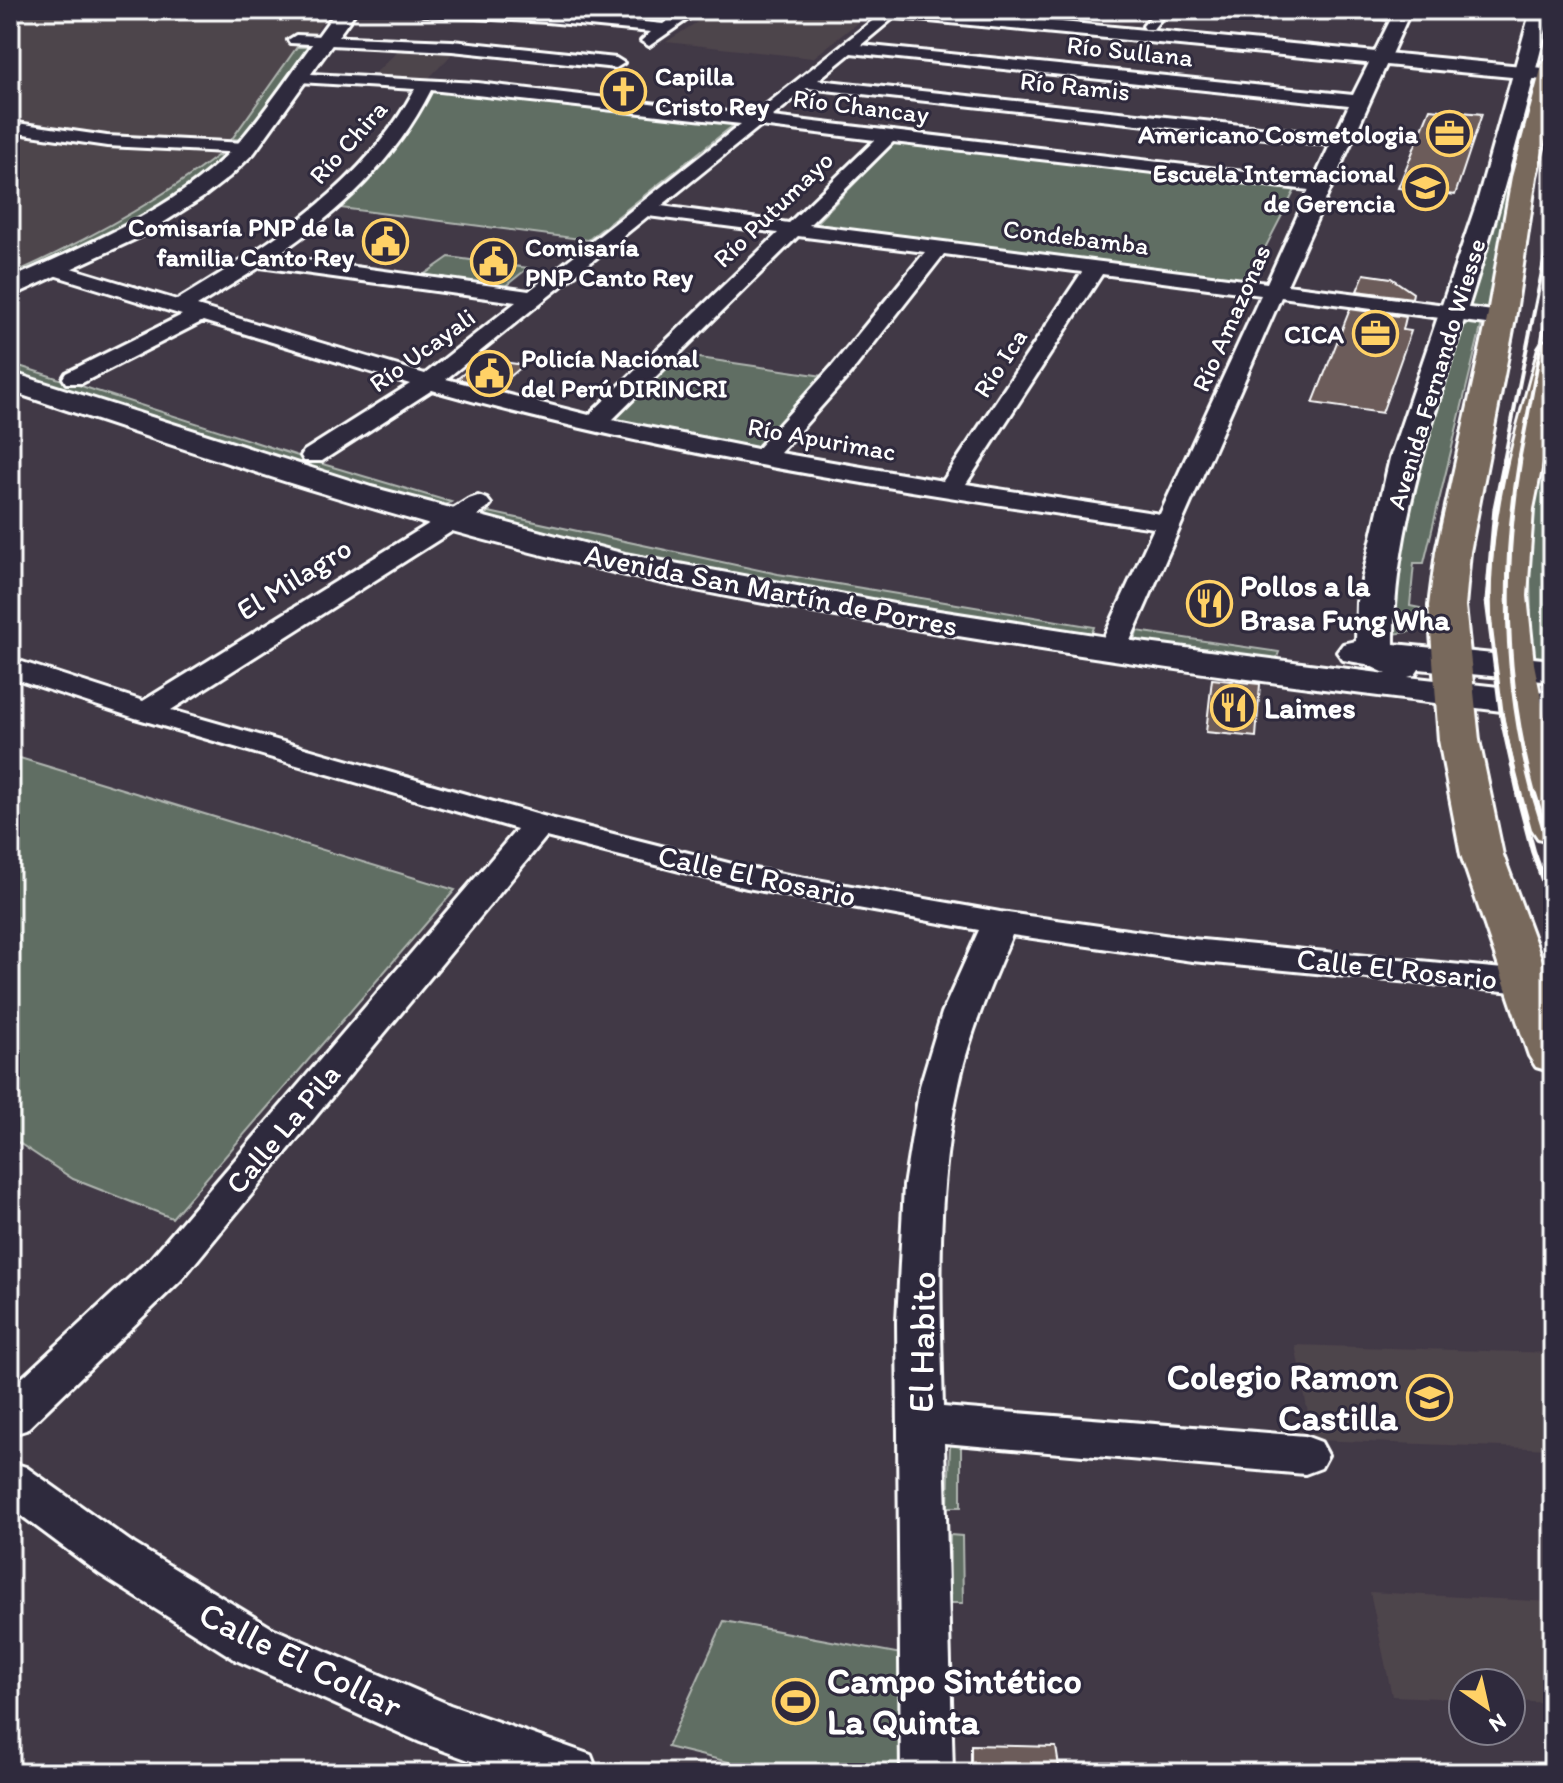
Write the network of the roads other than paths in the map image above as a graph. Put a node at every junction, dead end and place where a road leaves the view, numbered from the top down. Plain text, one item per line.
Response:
1 (17, 10) edge
2 (347, 10) edge
3 (423, 10) edge
4 (693, 10) edge
5 (960, 10) edge
6 (1162, 10) edge
7 (1348, 10) edge
8 (1541, 10) edge
9 (888, 11) edge
10 (1402, 12) edge
11 (10, 16) edge
12 (310, 20) dead end
13 (1149, 26) dead end
14 (666, 29) junction
15 (296, 40) junction
16 (327, 40) junction
17 (848, 48) junction
18 (1380, 54) junction
19 (616, 63) junction
20 (1544, 69) edge
21 (299, 77) junction
22 (804, 83) junction
23 (426, 84) junction
24 (567, 98) junction
25 (1359, 101) junction
26 (756, 121) junction
27 (10, 127) edge
28 (889, 136) junction
29 (1341, 141) junction
30 (213, 147) junction
31 (246, 148) junction
32 (1321, 186) junction
33 (644, 210) junction
34 (794, 229) junction
35 (939, 247) junction
36 (257, 260) junction
37 (1096, 267) junction
38 (54, 269) junction
39 (10, 271) edge
40 (10, 289) edge
41 (1274, 290) junction
42 (531, 298) junction
43 (191, 310) junction
44 (1453, 313) junction
45 (1501, 319) junction
46 (1553, 348) edge
47 (10, 358) edge
48 (74, 378) junction
49 (10, 381) edge
50 (429, 382) junction
51 (594, 424) junction
52 (313, 456) junction
53 (761, 459) junction
54 (950, 490) junction
55 (464, 512) junction
56 (1169, 523) junction
57 (1118, 636) junction
58 (1375, 654) junction
59 (1307, 661) junction
60 (10, 667) edge
61 (1454, 678) junction
62 (1536, 686) edge
63 (146, 712) junction
64 (538, 825) junction
65 (1553, 829) edge
66 (1000, 923) junction
67 (1524, 982) junction
68 (1553, 1056) edge
69 (10, 1417) edge
70 (920, 1423) junction
71 (1305, 1455) dead end
72 (10, 1481) edge
73 (572, 1773) edge
74 (927, 1773) edge

1 - 11 street
2 - 16 main road
3 - 14 street
4 - 14 street
5 - 18 street
6 - 13 street
7 - 10 street
8 - 20 main road, Avenida Fernando Wiesse
9 - 17 street, Río Ucayali
9 - 18 street
10 - 18 street, Río Amazonas
12 - 15 main road
14 - 19 street
15 - 16 street
15 - 30 main road
16 - 19 street
16 - 21 main road
17 - 22 street, Río Ucayali
17 - 25 street, Río Sullana
18 - 20 street
18 - 25 street, Río Amazonas
19 - 24 street
20 - 44 main road, Avenida Fernando Wiesse
20 - 45 main road, Avenida Fernando Wiesse
21 - 23 street, Río Chancay
21 - 31 main road
22 - 26 street, Río Ucayali
22 - 29 street, Río Ramis
23 - 24 street, Río Chancay
23 - 36 street, Río Chira
24 - 26 street, Río Chancay
25 - 29 street, Río Amazonas
26 - 28 street, Río Chancay
26 - 33 street, Río Ucayali
27 - 30 street
28 - 32 street, Río Chancay
28 - 34 street, Río Putumayo
29 - 32 street, Río Amazonas
30 - 31 street
30 - 39 main road
31 - 38 main road
32 - 41 street, Río Amazonas
33 - 34 street, Condebamba
33 - 42 street, Río Ucayali
34 - 35 street, Condebamba
34 - 51 street, Río Putumayo
35 - 37 street, Condebamba
35 - 53 street
36 - 42 street
36 - 43 street, Río Chira
37 - 41 street, Condebamba
37 - 54 street, Río Ica
38 - 40 main road
38 - 43 street, Río Apurimac
41 - 44 street, Condebamba
41 - 56 street, Río Amazonas
42 - 50 street, Río Ucayali
43 - 48 street, Río Chira
43 - 50 street, Río Apurimac
44 - 45 street, Condebamba
44 - 58 main road, Avenida Fernando Wiesse
45 - 61 main road, Avenida Fernando Wiesse
46 - 62 main road
47 - 48 main road, Avenida San Martín de Porres
48 - 52 main road, Avenida San Martín de Porres
49 - 55 main road, Avenida San Martín de Porres
50 - 51 street, Río Apurimac
50 - 52 street, Río Ucayali
51 - 53 street, Río Apurimac
52 - 55 main road, Avenida San Martín de Porres
53 - 54 street, Río Apurimac
54 - 56 street, Río Apurimac
55 - 57 main road, Avenida San Martín de Porres
55 - 63 street, El Milagro
56 - 57 street, Río Amazonas
57 - 59 main road, Avenida San Martín de Porres
58 - 59 main road, Avenida San Martín de Porres
58 - 61 main road, Avenida San Martín de Porres
59 - 61 main road, Avenida San Martín de Porres
60 - 63 street, Calle El Rosario
61 - 62 main road, Avenida San Martín de Porres
61 - 67 main road, Avenida Fernando Wiesse
62 - 65 main road
63 - 64 street, Calle El Rosario
64 - 66 street, Calle El Rosario
64 - 69 street, Calle La Pila
66 - 67 street, Calle El Rosario
66 - 70 street, El Habito
67 - 68 main road, Avenida Fernando Wiesse
70 - 71 street
70 - 74 street, El Habito
72 - 73 street, Calle El Collar

